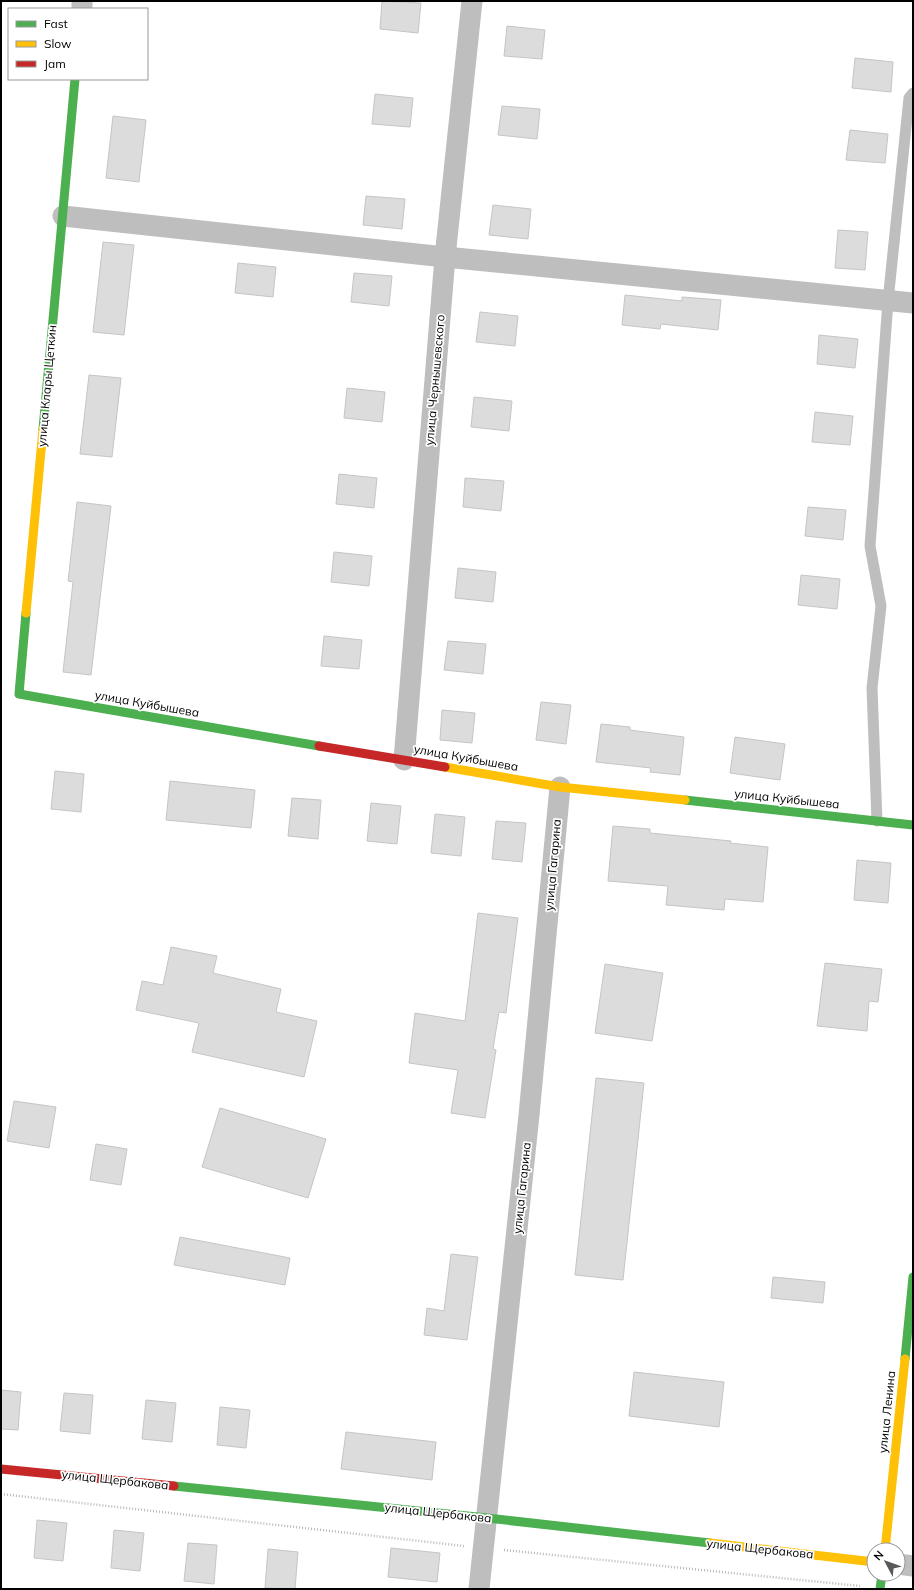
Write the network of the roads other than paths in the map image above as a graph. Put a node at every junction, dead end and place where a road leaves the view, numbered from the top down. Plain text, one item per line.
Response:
1 (472, 1) edge
2 (75, 80) edge
3 (913, 93) edge
4 (63, 216) junction
5 (445, 257) junction
6 (888, 301) junction
7 (913, 303) edge
8 (19, 694) joint
9 (404, 760) junction
10 (560, 786) junction
11 (877, 821) junction
12 (913, 825) edge
13 (913, 1277) edge
14 (1, 1469) edge
15 (487, 1518) junction
16 (886, 1542) edge
17 (866, 1561) edge
18 (479, 1589) edge

1 - 5 street, улица Чернышевского
2 - 4 street, улица Клары Цеткин
3 - 6 lane
4 - 5 street
4 - 8 street, улица Клары Цеткин
5 - 6 street
5 - 9 street, улица Чернышевского
6 - 7 street
6 - 11 lane
8 - 9 street, улица Куйбышева
9 - 10 street, улица Куйбышева
10 - 11 street, улица Куйбышева
10 - 15 street, улица Гагарина
11 - 12 street, улица Куйбышева
13 - 16 street, улица Ленина
14 - 15 street, улица Щербакова
15 - 17 street, улица Щербакова
15 - 18 street, улица Гагарина

